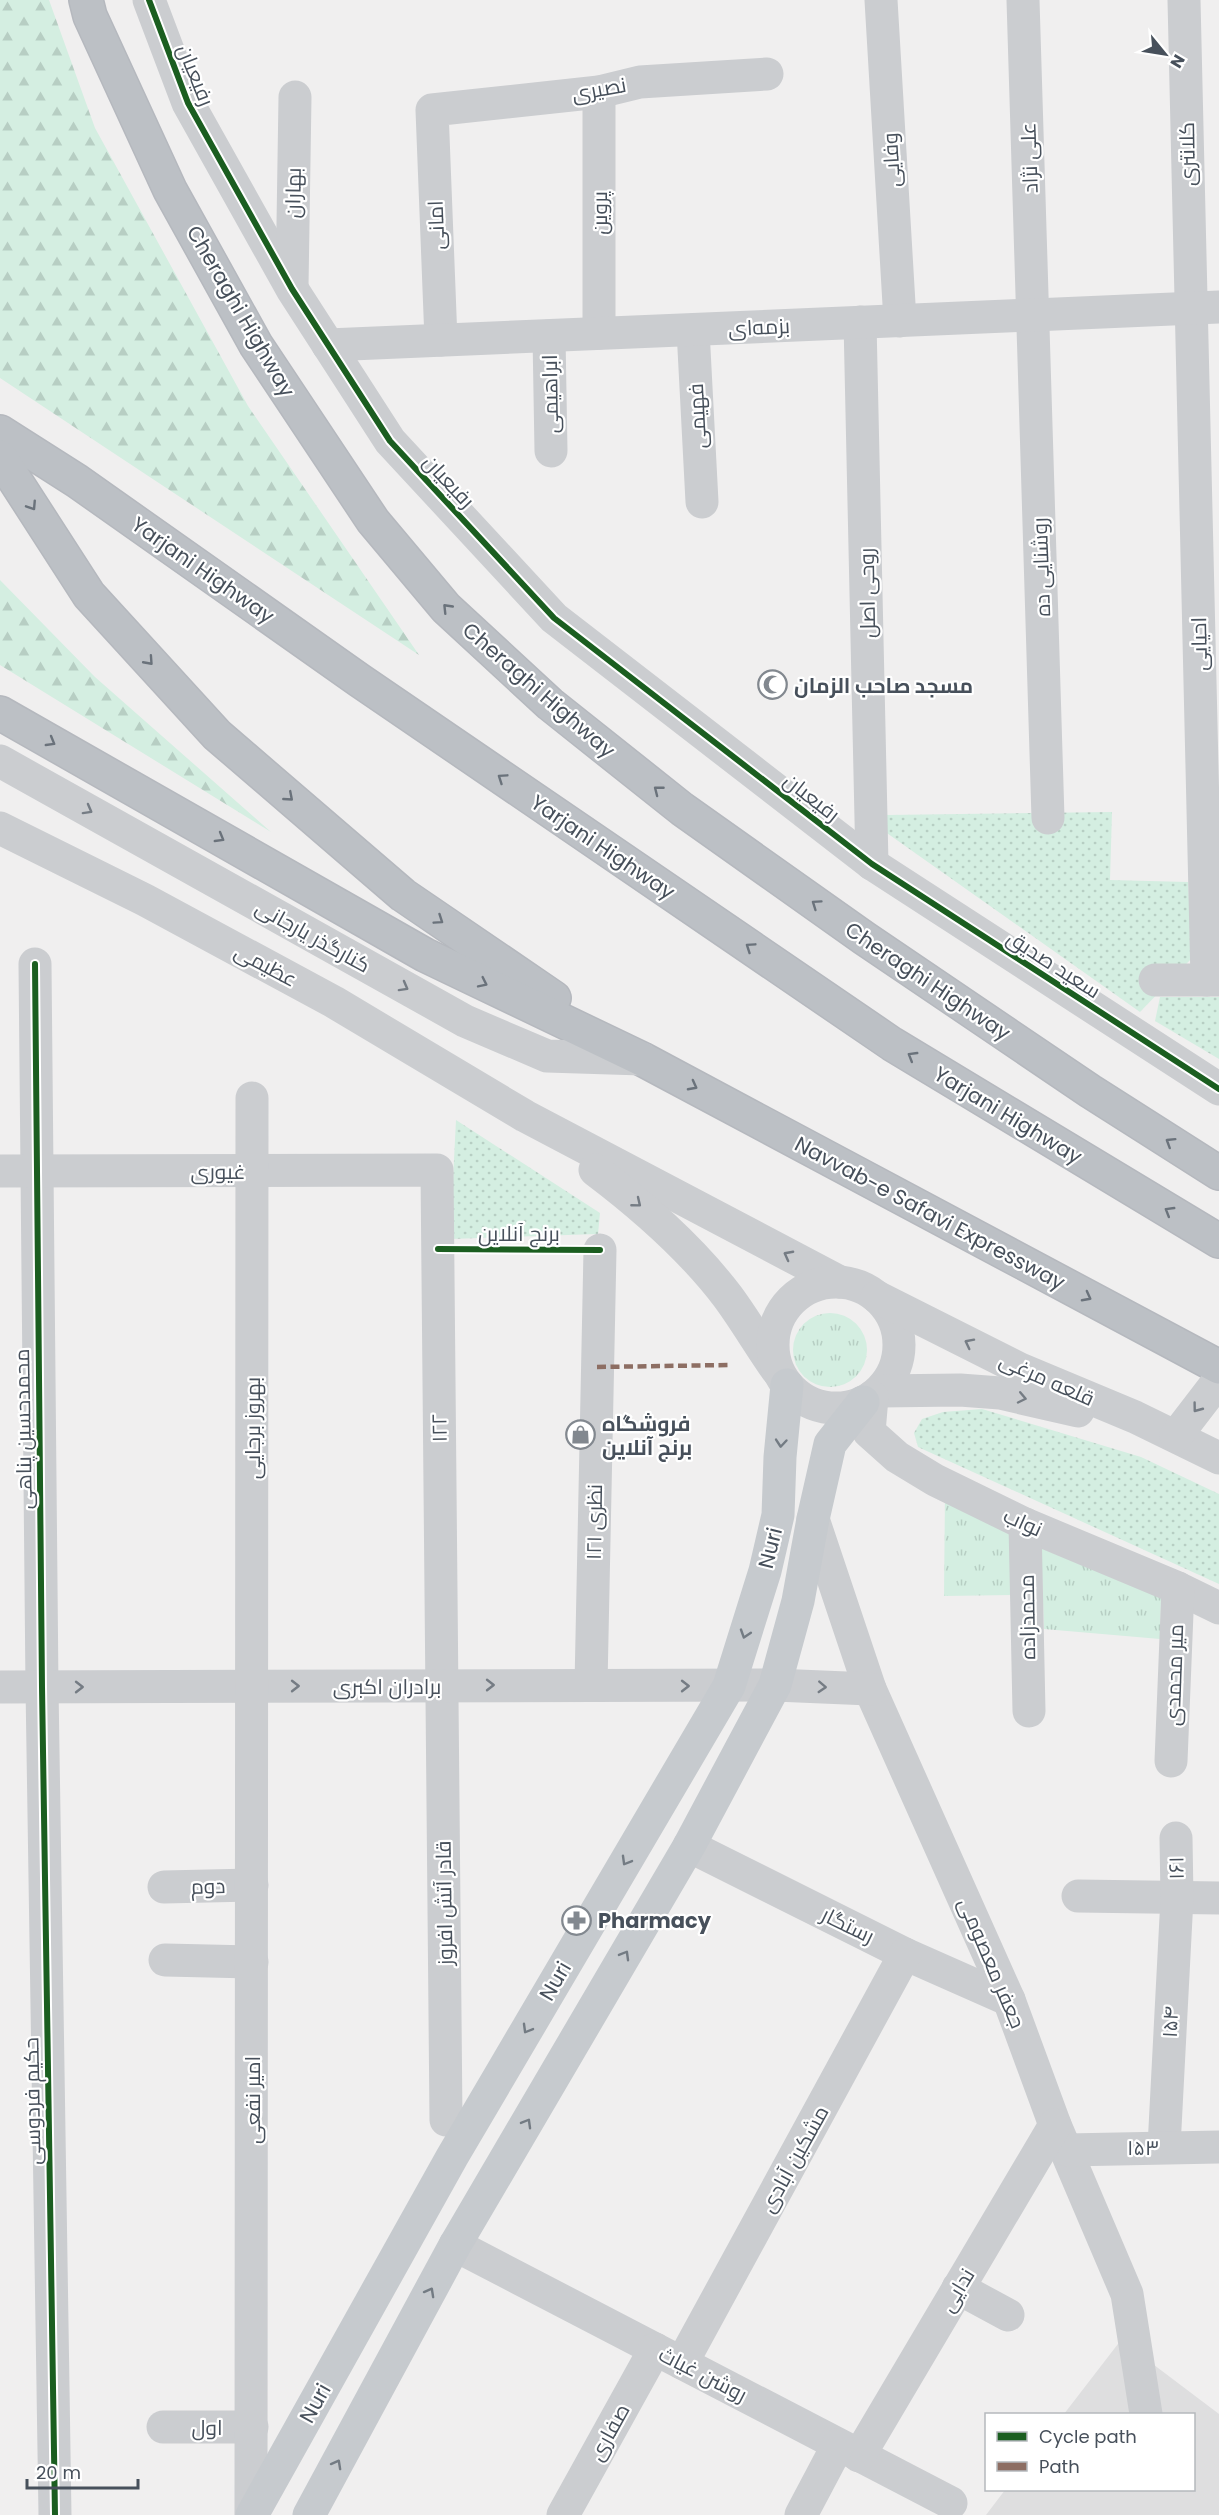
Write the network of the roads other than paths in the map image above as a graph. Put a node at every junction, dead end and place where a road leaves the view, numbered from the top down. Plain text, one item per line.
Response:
1 (86, 0) edge
2 (149, 0) edge
3 (881, 0) edge
4 (1023, 0) edge
5 (1184, 0) edge
6 (767, 74) dead end
7 (599, 92) junction
8 (295, 97) dead end
9 (432, 110) joint
10 (292, 289) junction
11 (1205, 308) edge
12 (1034, 315) junction
13 (900, 321) junction
14 (860, 322) junction
15 (693, 330) junction
16 (599, 333) junction
17 (549, 336) junction
18 (441, 340) junction
19 (328, 345) junction
20 (0, 432) edge
21 (551, 451) dead end
22 (0, 457) edge
23 (702, 502) dead end
24 (0, 713) edge
25 (0, 761) edge
26 (1048, 818) dead end
27 (0, 828) edge
28 (872, 864) junction
29 (35, 964) dead end
30 (1155, 980) dead end
31 (1213, 980) edge
32 (642, 1059) junction
33 (1219, 1089) edge
34 (252, 1098) dead end
35 (525, 1116) junction
36 (437, 1170) joint
37 (0, 1171) edge
38 (37, 1171) junction
39 (251, 1171) junction
40 (1219, 1173) edge
41 (1219, 1241) edge
42 (600, 1250) dead end
43 (840, 1282) junction
44 (878, 1297) junction
45 (1219, 1367) edge
46 (1219, 1380) edge
47 (787, 1385) junction
48 (872, 1397) junction
49 (1176, 1436) junction
50 (1219, 1458) edge
51 (813, 1519) junction
52 (1025, 1524) junction
53 (1178, 1588) junction
54 (1219, 1608) edge
55 (442, 1685) junction
56 (591, 1685) junction
57 (775, 1685) junction
58 (252, 1686) junction
59 (729, 1686) junction
60 (0, 1687) edge
61 (42, 1687) junction
62 (870, 1689) junction
63 (1029, 1711) dead end
64 (1171, 1761) dead end
65 (647, 1824) junction
66 (1176, 1838) dead end
67 (689, 1846) junction
68 (252, 1885) junction
69 (164, 1887) dead end
70 (1078, 1896) dead end
71 (1177, 1898) junction
72 (1219, 1898) edge
73 (905, 1954) junction
74 (165, 1960) dead end
75 (252, 1962) junction
76 (1010, 2000) junction
77 (446, 2120) dead end
78 (1061, 2138) junction
79 (1164, 2147) junction
80 (1219, 2147) edge
81 (414, 2224) junction
82 (455, 2245) junction
83 (958, 2288) junction
84 (1008, 2314) dead end
85 (669, 2356) junction
86 (1146, 2413) edge
87 (162, 2427) dead end
88 (252, 2427) junction
89 (849, 2450) junction
90 (951, 2503) dead end
91 (55, 2515) edge
92 (252, 2515) edge
93 (309, 2515) edge
94 (563, 2515) edge
95 (801, 2515) edge

40 -> 1 highway, Cheraghi Highway
2 - 10 street, رفیعیان
3 - 13 street, وفایی
4 - 12 street, علی نژاد
5 - 11 street, کلانتری
6 - 7 street, نصیری
7 - 9 street, نصیری
7 - 16 street, پروین
8 - 10 street, بهاران
9 - 18 street, امانی
10 - 19 street, رفیعیان
11 - 12 street, بزمه‌ای
11 - 31 street, احیایی
12 - 13 street, بزمه‌ای
12 - 26 street, روشنایی ده
13 - 14 street, بزمه‌ای
14 - 15 street, بزمه‌ای
14 - 28 street, روحی اصل
15 - 16 street, بزمه‌ای
15 - 23 street, فهیمی
16 - 17 street, بزمه‌ای
17 - 18 street, بزمه‌ای
17 - 21 street, ابراهیمی
18 - 19 street, بزمه‌ای
19 - 28 street, رفیعیان
41 -> 20 highway, Yarjani Highway
22 -> 32 highway
24 -> 32 highway
25 -> 32 street, کنارگذر یارجانی
27 - 35 street, عظیمی
28 - 33 street, سعید صدیق
29 - 38 street, محمدحسین پناهی
30 - 31 street
32 -> 45 highway, Navvab-e Safavi Expressway
34 - 39 street, بهروز برجایی
43 -> 35 street
35 -> 47 street
36 - 39 street, غیوری
36 - 55 street, ۱۲۲
37 - 38 street, غیوری
38 - 39 street, غیوری
38 - 61 street, محمدحسین پناهی
39 - 58 street, بهروز برجایی
42 - 56 street, نظری ۱۲۱
43 - 44 street
43 - 47 street
44 - 48 street
49 -> 44 street, قلعه مرغی
46 -> 49 street
47 - 48 street
47 -> 59 main road, Nuri
48 -> 49 street
48 - 51 main road, Nuri
48 - 52 street, نواب
49 - 50 street, قلعه مرغی
51 - 57 main road, Nuri
51 - 62 street, جعفر معصومی
52 - 53 street, نواب
52 - 63 street, محمدزاده
53 - 54 street, نواب
53 - 64 street, میر محمدی
55 -> 56 street, برادران اکبری
58 -> 55 street, برادران اکبری
55 - 77 street, قادر آتش افروز
56 -> 59 street, برادران اکبری
57 - 59 street, برادران اکبری
57 -> 62 street, برادران اکبری
57 - 67 main road, Nuri
61 -> 58 street, برادران اکبری
58 - 68 street, امیر نفعی
59 - 65 main road, Nuri
60 - 61 street, برادران اکبری
61 - 91 street, حکیم فردوسی
62 - 76 street, جعفر معصومی
65 - 67 main road
65 -> 81 main road, Nuri
66 - 71 street, ۱۶۱
67 - 73 street, رستگار
82 -> 67 main road, Nuri
68 - 69 street, دوم
68 - 75 street, امیر نفعی
70 - 71 street
71 - 72 street
71 - 79 street, ۱۵۴
73 - 76 street, رستگار
73 - 85 street, مشکین آبادی
74 - 75 street
75 - 88 street, امیر نفعی
76 - 78 street, جعفر معصومی
78 - 79 street, ۱۵۳
78 - 83 street, ندایی
78 - 86 street, جعفر معصومی
79 - 80 street, ۱۵۳
81 - 82 main road
81 - 92 main road, Nuri
82 - 85 street, روشن غیاث
93 -> 82 main road, Nuri
83 - 84 street
83 - 89 street, ندایی
85 - 89 street, روشن غیاث
85 - 94 street, صفاری
87 - 88 street, اول
88 - 92 street, امیر نفعی
89 - 90 street, روشن غیاث
89 - 95 street, ندایی

